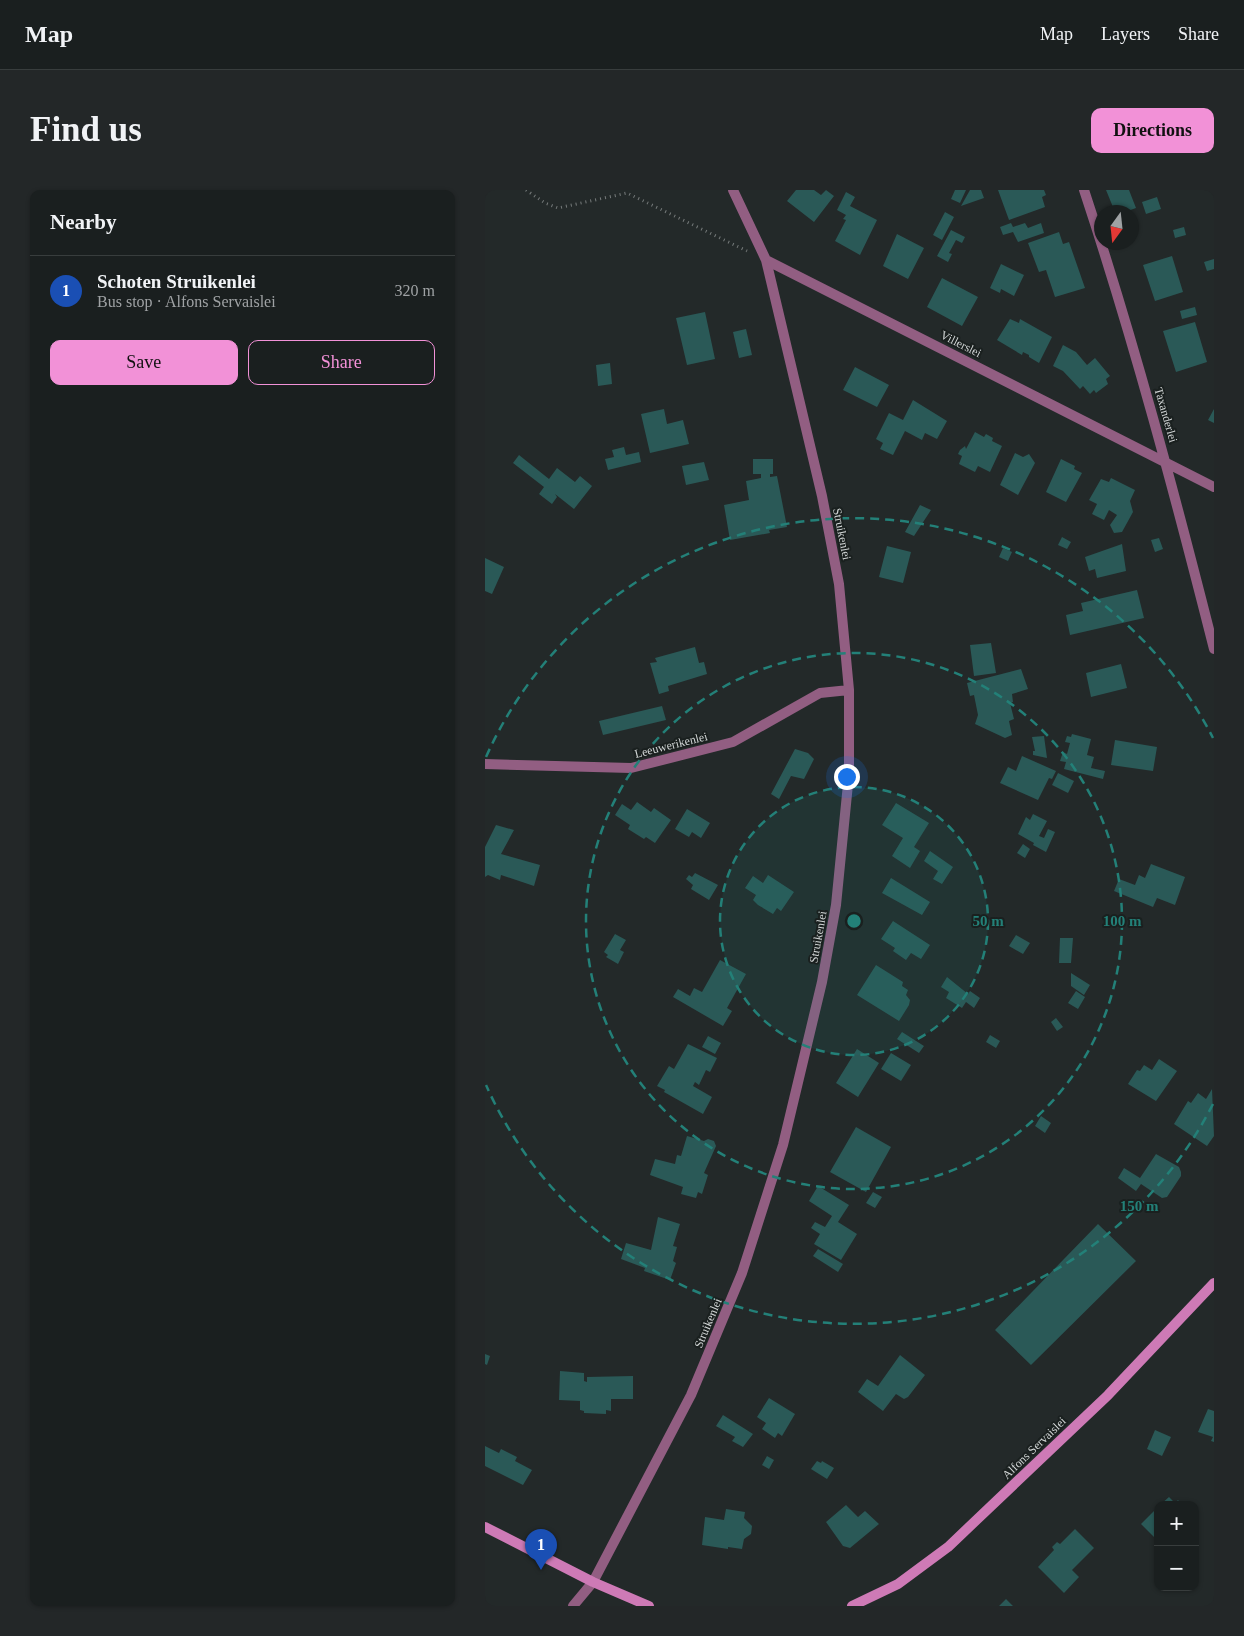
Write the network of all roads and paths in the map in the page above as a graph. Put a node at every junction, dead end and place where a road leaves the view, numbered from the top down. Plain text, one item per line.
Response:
1 (526, 190) edge
2 (733, 190) edge
3 (1083, 190) edge
4 (766, 260) junction
5 (1167, 463) junction
6 (1214, 487) edge
7 (1214, 649) edge
8 (849, 690) junction
9 (485, 764) edge
10 (1214, 1283) edge
11 (485, 1527) edge
12 (593, 1582) junction
13 (645, 1605) edge
14 (573, 1606) edge
15 (852, 1606) edge

1 - 4 path
2 - 4 street
3 - 5 street, Taxanderlei
4 - 5 street, Villerslei
4 - 8 street, Struikenlei
5 - 6 street, Villerslei
5 - 7 street, Taxanderlei
8 - 9 street, Leeuwerikenlei
8 - 12 street, Struikenlei
10 - 15 street, Alfons Servaislei
11 - 12 street
12 - 13 street
12 - 14 street, Struikenlei

